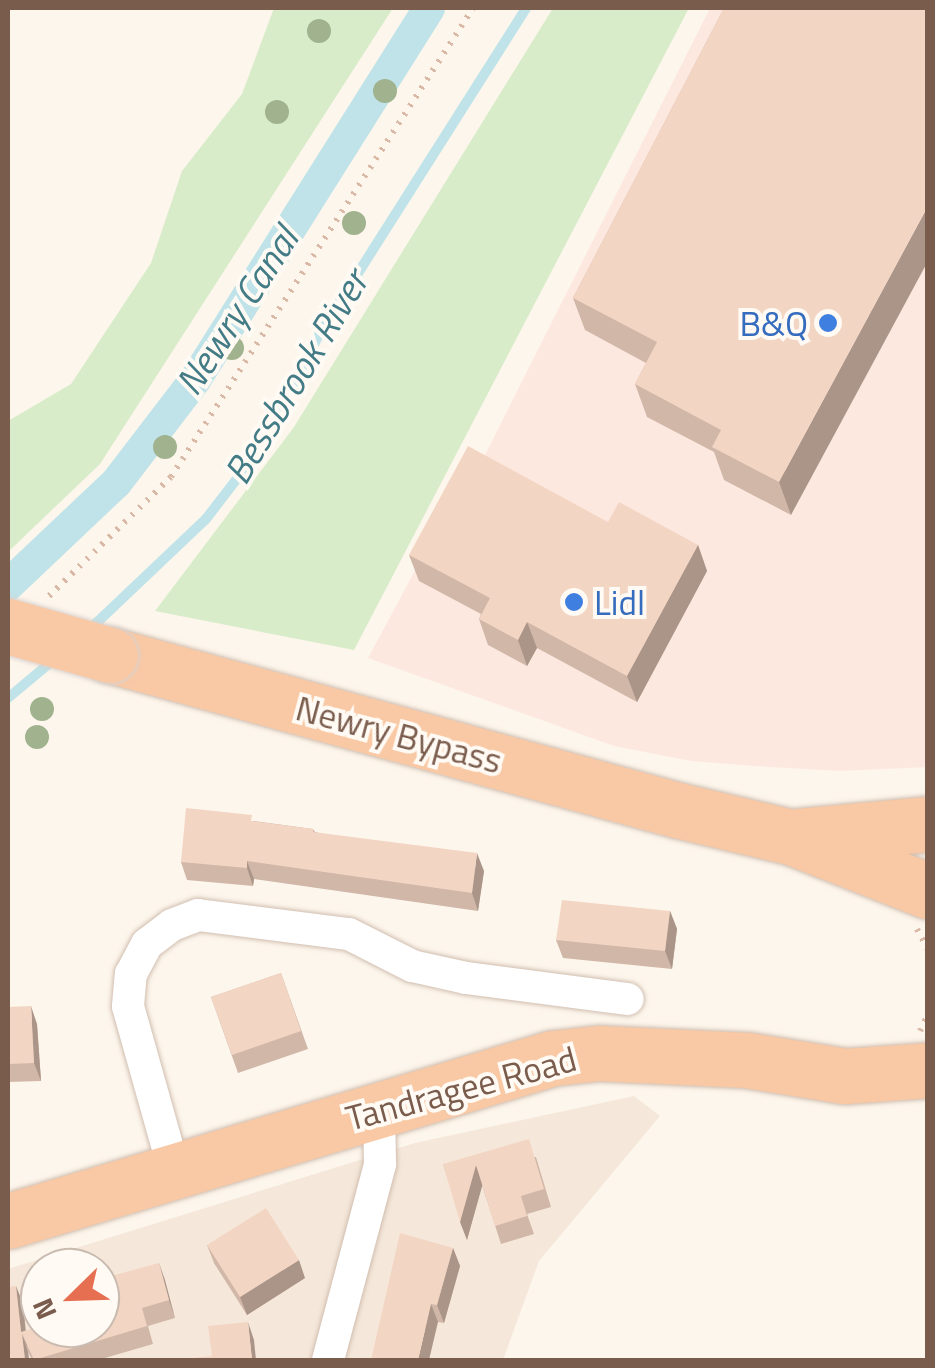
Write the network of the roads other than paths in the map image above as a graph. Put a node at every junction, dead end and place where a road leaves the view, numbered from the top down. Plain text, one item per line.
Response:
1 (22, 617) edge
2 (928, 824) edge
3 (791, 837) junction
4 (928, 891) edge
5 (628, 999) dead end
6 (928, 1070) edge
7 (380, 1108) junction
8 (174, 1170) junction
9 (8, 1220) edge
10 (328, 1360) edge

1 - 3 highway, Newry Bypass, bridge
2 - 3 highway
3 - 4 highway
5 - 8 street
6 - 7 highway, Tandragee Road
7 - 8 highway, Tandragee Road
7 - 10 street
8 - 9 highway, Tandragee Road

